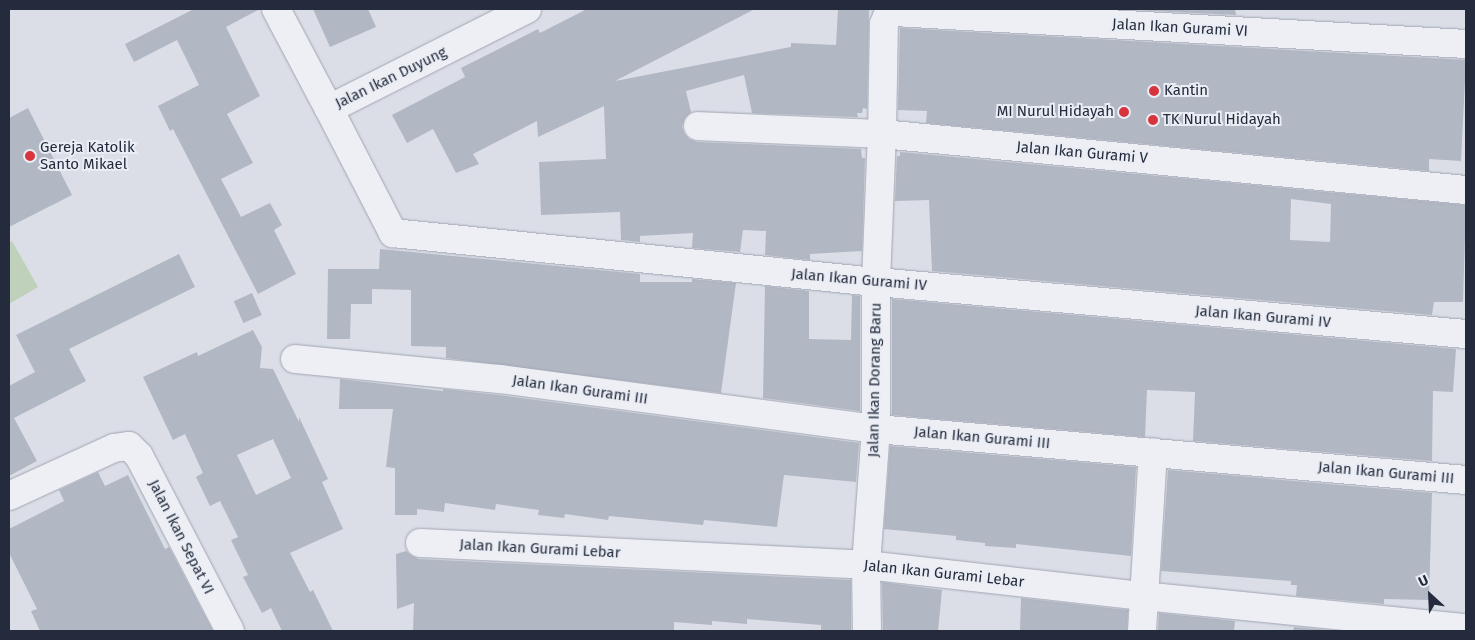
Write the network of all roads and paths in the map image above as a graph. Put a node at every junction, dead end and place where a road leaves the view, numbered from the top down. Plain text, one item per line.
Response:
1 (276, 9) edge
2 (527, 9) edge
3 (894, 12) joint
4 (1466, 44) edge
5 (328, 109) junction
6 (698, 126) dead end
7 (882, 134) junction
8 (1466, 190) edge
9 (876, 282) junction
10 (1466, 334) edge
11 (294, 359) dead end
12 (876, 429) junction
13 (1153, 452) junction
14 (1466, 480) edge
15 (9, 496) edge
16 (420, 543) dead end
17 (866, 564) junction
18 (1143, 596) junction
19 (1466, 628) edge
20 (230, 631) edge
21 (867, 631) edge
22 (1142, 631) edge

1 - 5 street, Jalan Ikan Duyung
2 - 5 street, Jalan Ikan Duyung
3 - 4 street, Jalan Ikan Gurami VI
3 - 7 street, Jalan Ikan Dorang Baru
5 - 9 street, Jalan Ikan Gurami IV
6 - 7 street, Jalan Ikan Gurami V
7 - 8 street, Jalan Ikan Gurami V
7 - 9 street, Jalan Ikan Dorang Baru
9 - 10 street, Jalan Ikan Gurami IV
9 - 12 street, Jalan Ikan Dorang Baru
11 - 12 street, Jalan Ikan Gurami III
12 - 13 street, Jalan Ikan Gurami III
12 - 17 street, Jalan Ikan Dorang Baru
13 - 14 street, Jalan Ikan Gurami III
13 - 18 street
15 - 20 street, Jalan Ikan Sepat VI
16 - 17 street, Jalan Ikan Gurami Lebar
17 - 18 street, Jalan Ikan Gurami Lebar
17 - 21 street, Jalan Ikan Dorang Baru
18 - 19 street, Jalan Ikan Gurami Lebar
18 - 22 street

